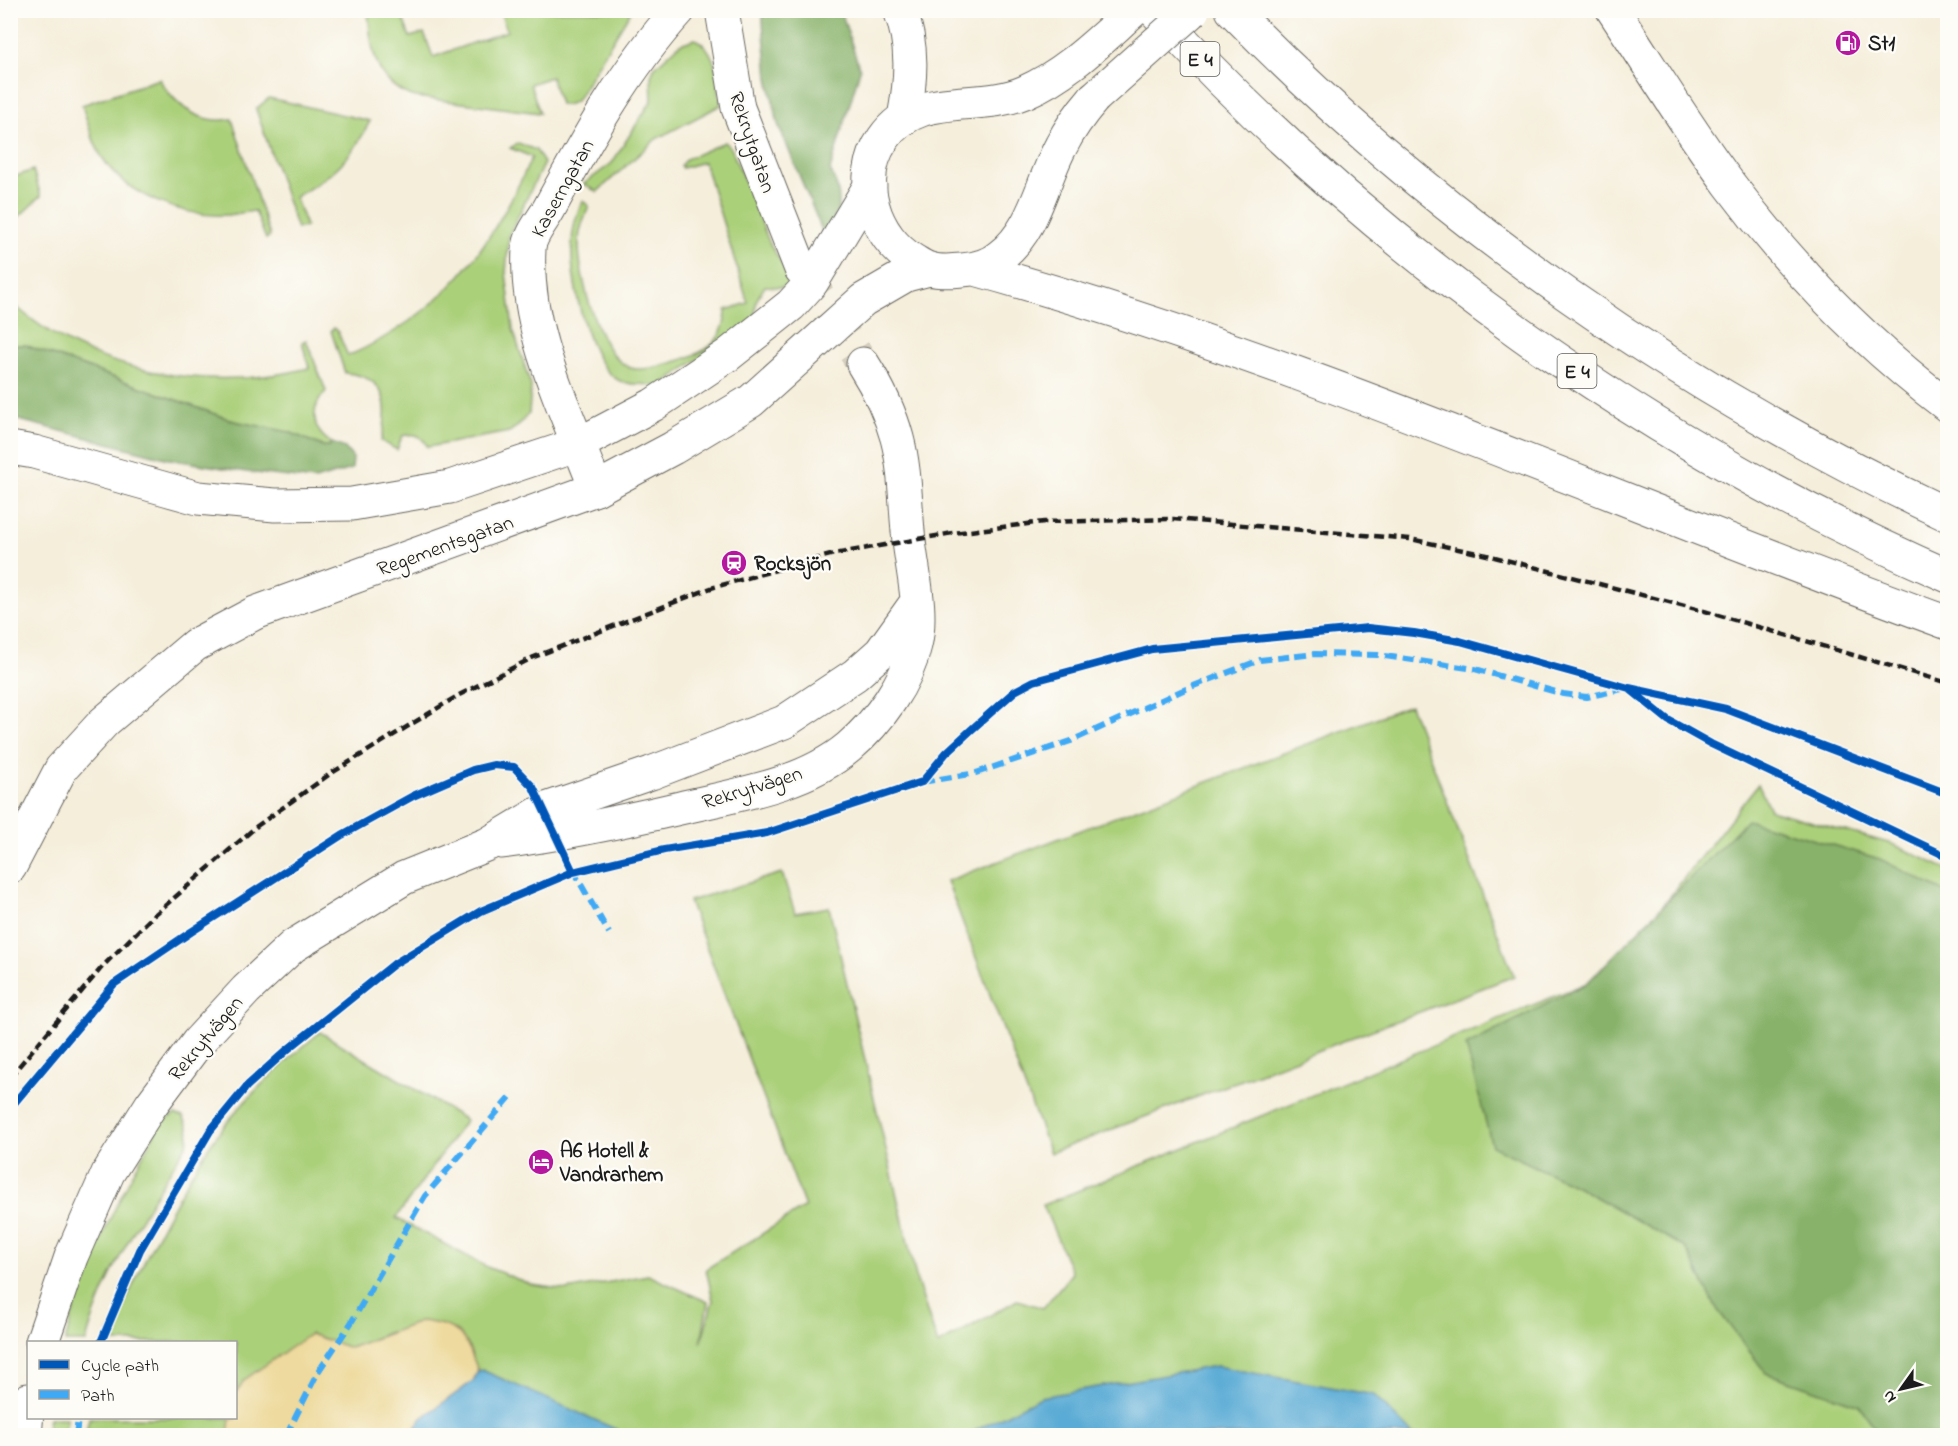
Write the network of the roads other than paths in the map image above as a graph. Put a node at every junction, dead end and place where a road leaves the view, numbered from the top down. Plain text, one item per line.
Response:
1 (679, 10) edge
2 (722, 10) edge
3 (900, 10) edge
4 (1134, 10) edge
5 (1154, 10) edge
6 (1192, 10) edge
7 (1232, 10) edge
8 (1612, 10) edge
9 (904, 118) junction
10 (870, 186) junction
11 (801, 269) tunnel mouth
12 (929, 269) junction
13 (975, 269) junction
14 (863, 364) tunnel mouth
15 (1947, 406) edge
16 (579, 444) junction
17 (10, 448) edge
18 (596, 489) junction
19 (1947, 515) edge
20 (1947, 576) edge
21 (916, 603) junction
22 (1947, 623) edge
23 (488, 844) junction
24 (10, 867) edge
25 (42, 1341) edge
26 (27, 1412) edge
27 (25, 1436) edge

1 - 16 main road, Kaserngatan
2 - 11 main road, Rekrytgatan
3 - 9 main road
4 - 9 main road
5 - 20 main road, E 4
6 - 13 main road, bridge
7 - 19 main road, E 4
8 - 15 main road
9 - 10 main road
10 - 12 main road
10 - 16 main road
12 - 13 main road, Regementsgatan
12 - 18 main road, Regementsgatan
13 - 22 main road
14 - 21 main road, Rekrytvägen
16 - 17 main road
16 - 18 main road, Kaserngatan
18 - 24 main road, Regementsgatan
21 - 23 main road, Rekrytvägen
21 - 23 main road, Rekrytvägen
23 - 25 main road, Rekrytvägen
26 - 27 main road

